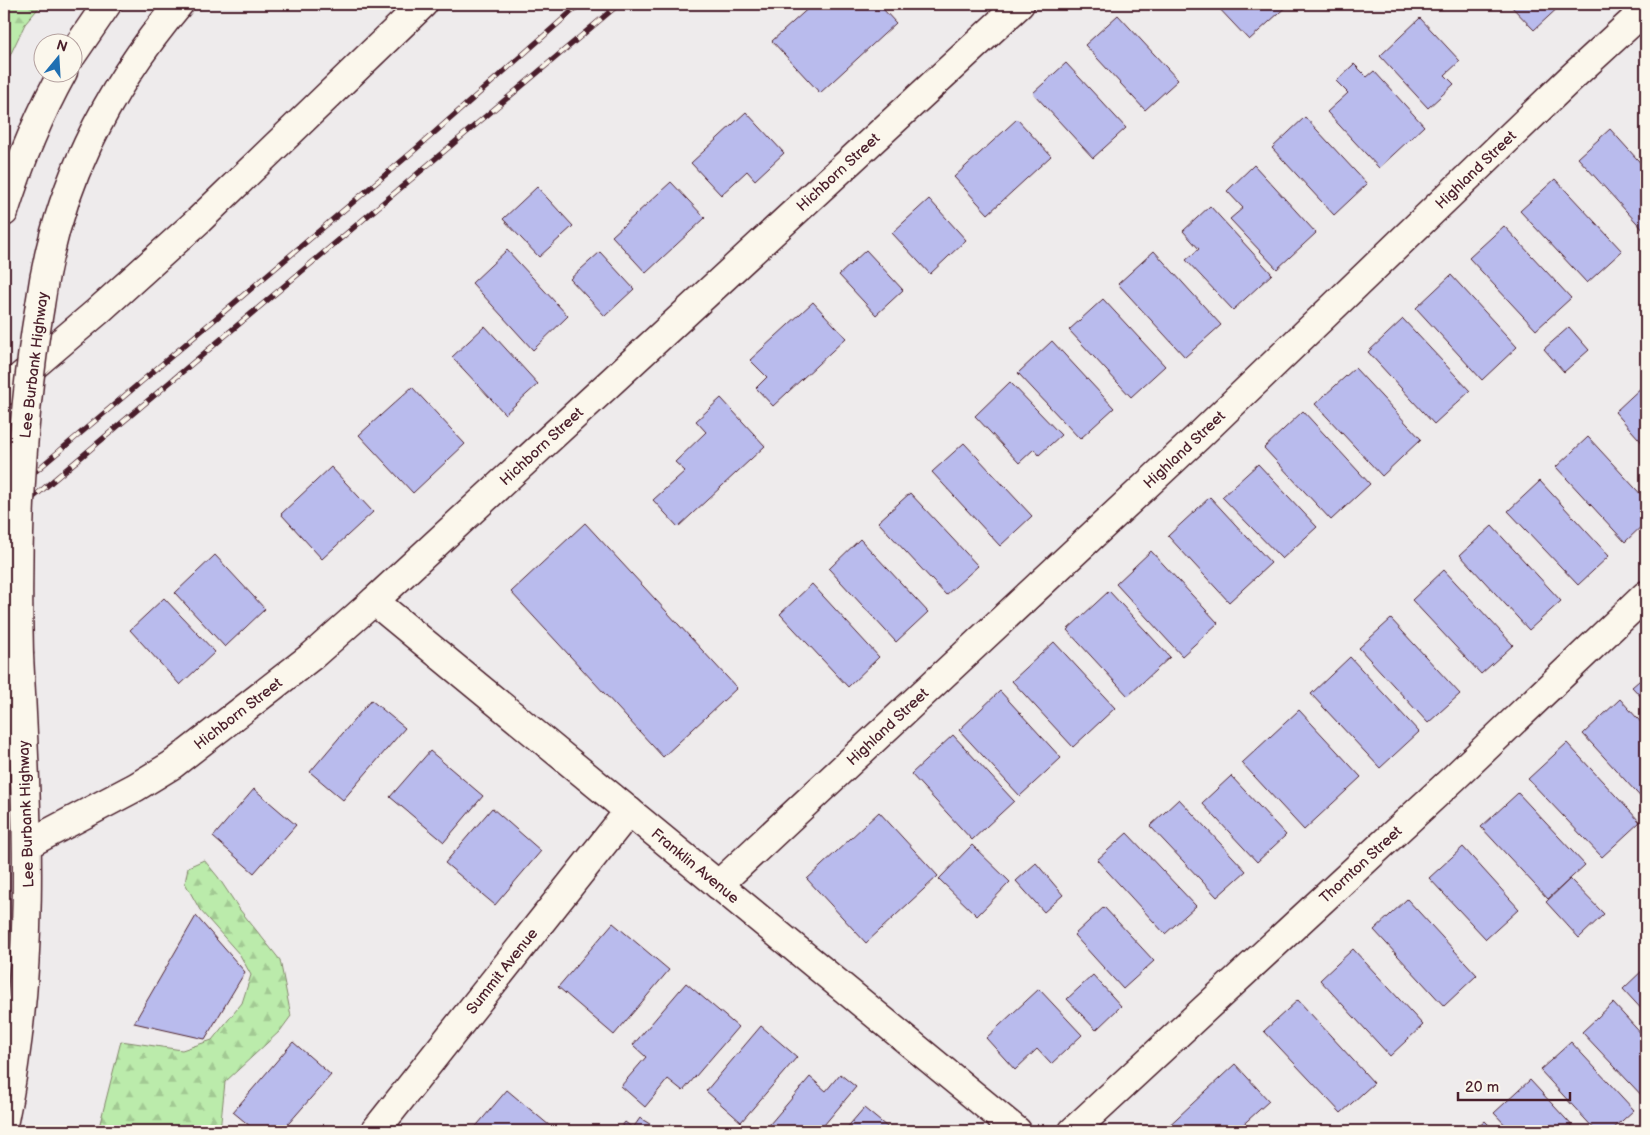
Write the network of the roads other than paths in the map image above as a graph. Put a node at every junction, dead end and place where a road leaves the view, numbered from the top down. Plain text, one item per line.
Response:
1 (107, 4) edge
2 (179, 4) edge
3 (423, 4) edge
4 (1020, 4) edge
5 (1646, 9) edge
6 (82, 40) edge
7 (58, 82) edge
8 (4, 212) edge
9 (4, 391) edge
10 (1646, 595) edge
11 (374, 601) junction
12 (629, 811) junction
13 (28, 844) junction
14 (718, 885) junction
15 (4, 1120) edge
16 (374, 1131) edge
17 (1017, 1131) edge
18 (1073, 1131) edge

1 - 6 main road
2 - 13 main road, Lee Burbank Highway, bridge
3 - 9 main road
4 - 11 main road, Hichborn Street
5 - 14 main road, Highland Street
7 - 8 main road
10 - 18 main road, Thornton Street
11 - 12 main road, Franklin Avenue
11 - 13 main road, Hichborn Street
12 - 14 main road, Franklin Avenue
12 - 16 main road, Summit Avenue
13 - 15 main road, Lee Burbank Highway
14 - 17 main road, Franklin Avenue

